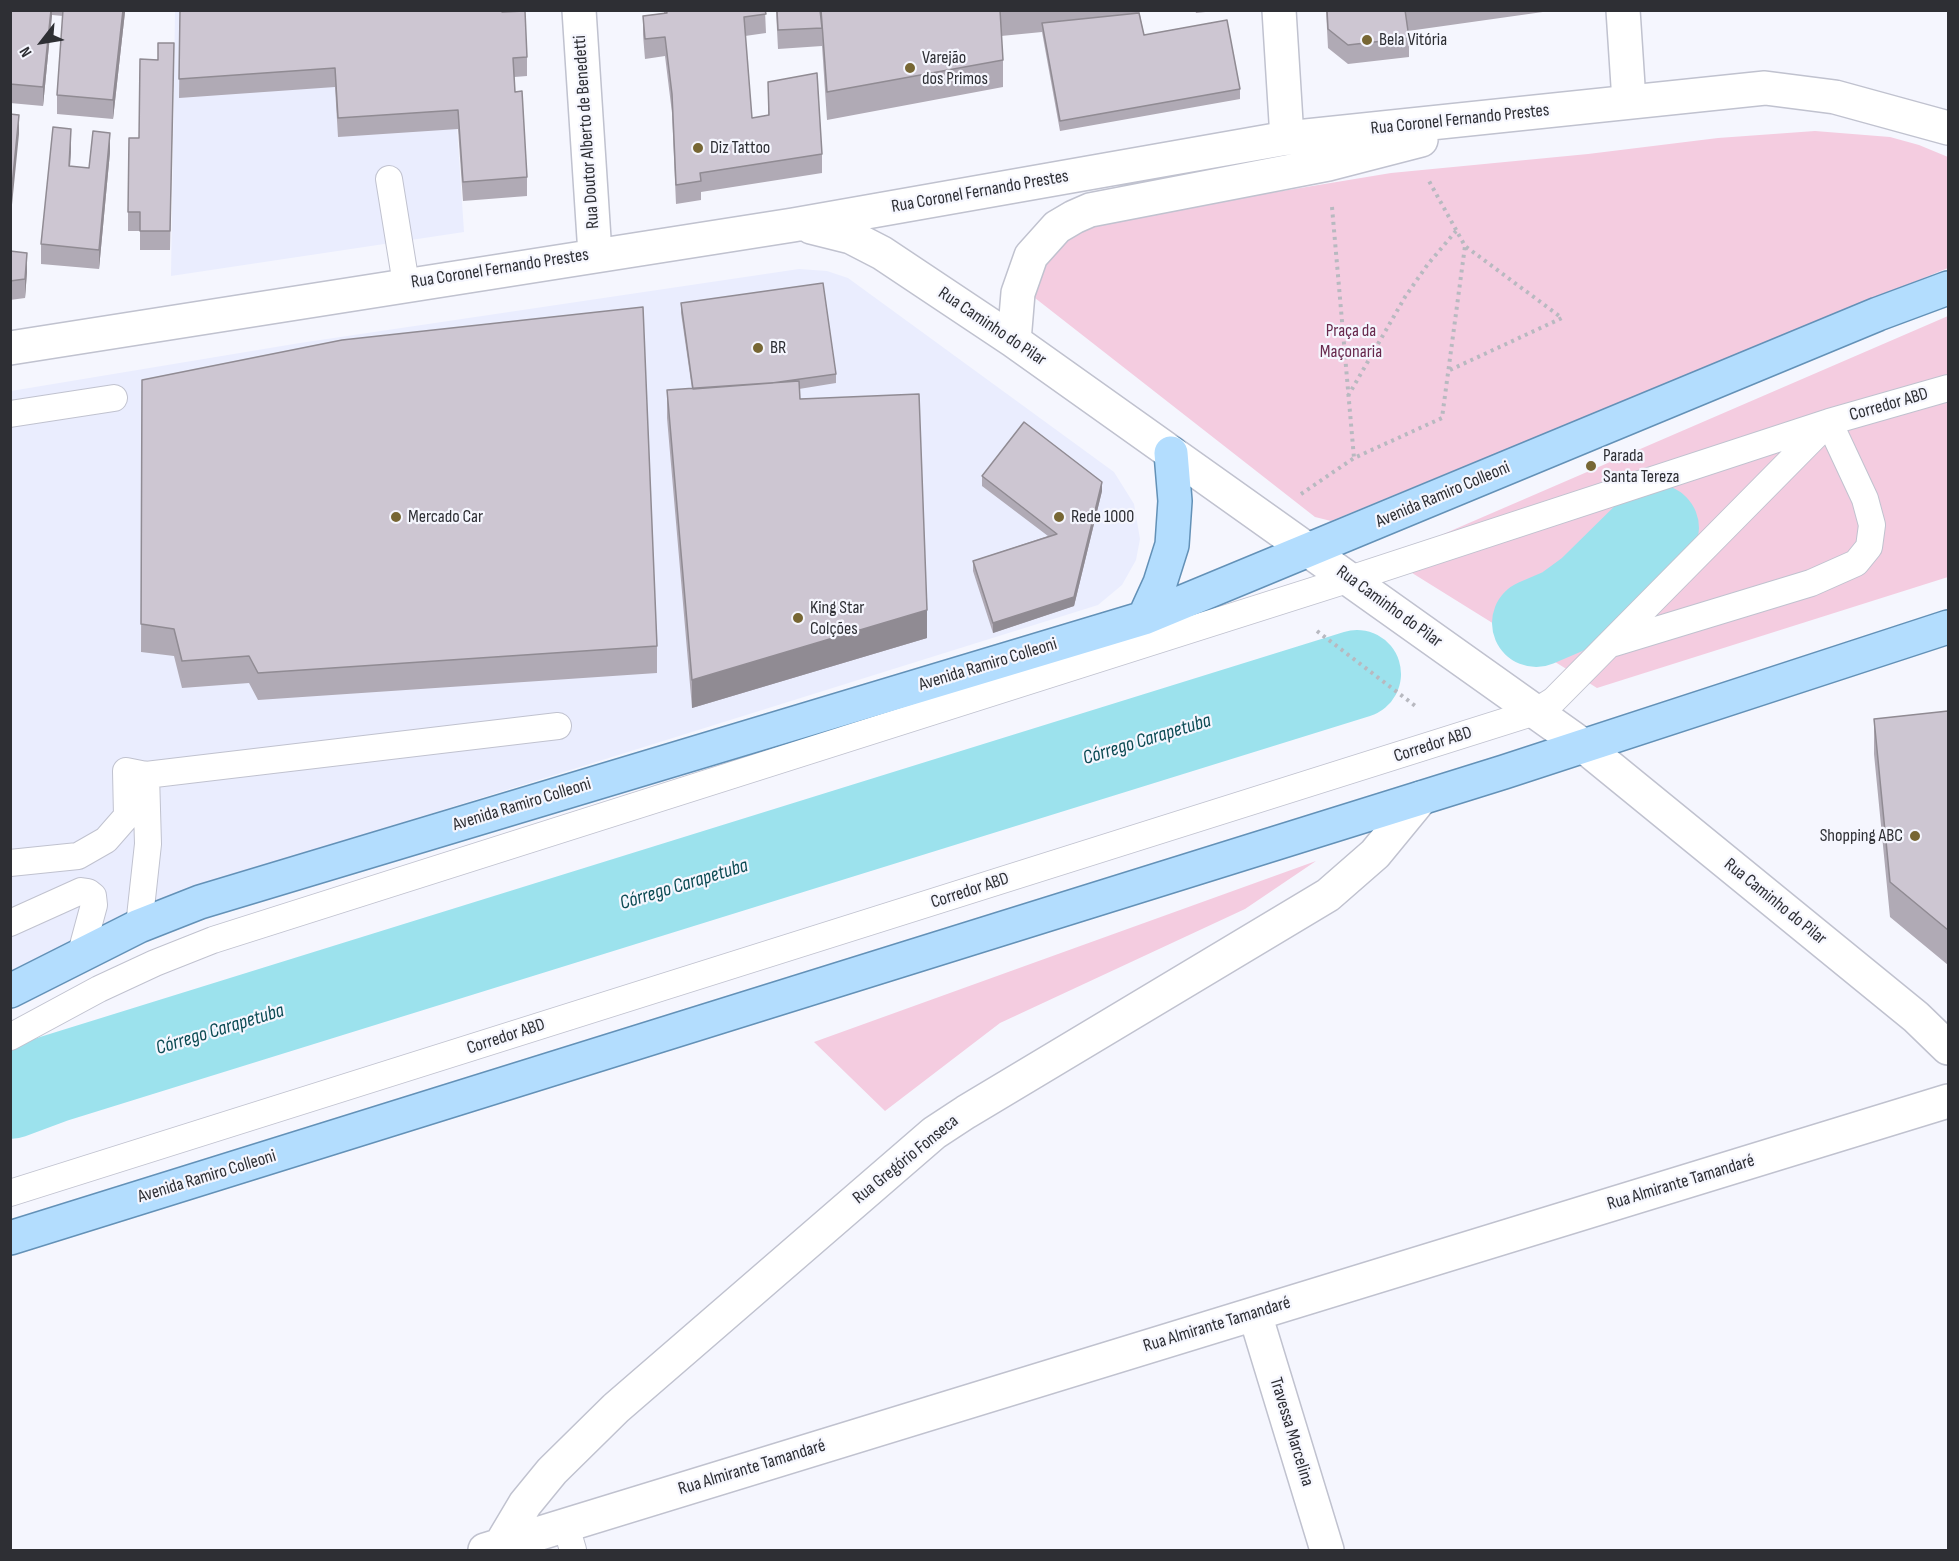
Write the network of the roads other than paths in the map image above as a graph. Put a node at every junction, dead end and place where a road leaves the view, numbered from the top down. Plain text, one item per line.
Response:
1 (579, 10) edge
2 (1279, 10) edge
3 (1623, 10) edge
4 (1629, 101) junction
5 (1476, 120) junction
6 (1948, 128) edge
7 (1287, 138) junction
8 (389, 179) dead end
9 (793, 225) junction
10 (595, 254) junction
11 (406, 284) junction
12 (1948, 288) edge
13 (1014, 340) junction
14 (10, 348) edge
15 (1948, 388) edge
16 (114, 398) dead end
17 (10, 414) edge
18 (1829, 422) junction
19 (1171, 453) junction
20 (1311, 550) junction
21 (1350, 579) junction
22 (1144, 618) junction
23 (1948, 627) edge
24 (1611, 644) junction
25 (1535, 712) junction
26 (558, 726) dead end
27 (1585, 747) junction
28 (146, 775) junction
29 (1421, 798) junction
30 (10, 863) edge
31 (10, 923) edge
32 (139, 926) junction
33 (81, 953) junction
34 (10, 991) edge
35 (10, 1037) edge
36 (1948, 1048) edge
37 (1948, 1101) edge
38 (10, 1193) edge
39 (10, 1238) edge
40 (1255, 1314) junction
41 (570, 1538) edge
42 (492, 1548) edge
43 (1327, 1551) edge

1 - 10 main road, Rua Doutor Alberto de Benedetti
2 - 7 main road
3 - 4 main road
4 - 5 main road, Rua Coronel Fernando Prestes
4 - 6 main road, Rua Coronel Fernando Prestes
5 - 7 main road, Rua Coronel Fernando Prestes
5 - 13 main road
7 - 9 main road, Rua Coronel Fernando Prestes
8 - 11 lane
9 - 10 main road, Rua Coronel Fernando Prestes
9 - 13 main road, Rua Caminho do Pilar
10 - 11 main road, Rua Coronel Fernando Prestes
11 - 14 main road, Rua Coronel Fernando Prestes
12 - 20 main road, Avenida Ramiro Colleoni
13 - 19 main road, Rua Caminho do Pilar
15 - 18 lane, Corredor ABD
16 - 17 lane
18 - 21 lane, Corredor ABD
18 - 24 lane, Corredor ABD
18 - 24 lane
19 - 20 main road, Rua Caminho do Pilar
19 - 22 main road
20 - 21 main road, Rua Caminho do Pilar
20 - 22 main road, Avenida Ramiro Colleoni
21 - 25 main road, Rua Caminho do Pilar
21 - 35 lane, Corredor ABD
22 - 32 main road, Avenida Ramiro Colleoni
23 - 27 main road, Avenida Ramiro Colleoni
24 - 25 lane, Corredor ABD
25 - 27 main road, Rua Caminho do Pilar
25 - 38 lane, Corredor ABD
26 - 28 lane
27 - 29 main road, Avenida Ramiro Colleoni
27 - 36 main road, Rua Caminho do Pilar
28 - 30 lane
28 - 32 lane
29 - 39 main road, Avenida Ramiro Colleoni
29 - 42 main road, Rua Gregório Fonseca
31 - 33 lane
32 - 33 main road, Avenida Ramiro Colleoni
33 - 34 main road, Avenida Ramiro Colleoni
37 - 40 main road, Rua Almirante Tamandaré
40 - 41 main road, Rua Almirante Tamandaré
40 - 43 main road, Travessa Marcelina
41 - 42 main road, Rua Almirante Tamandaré

